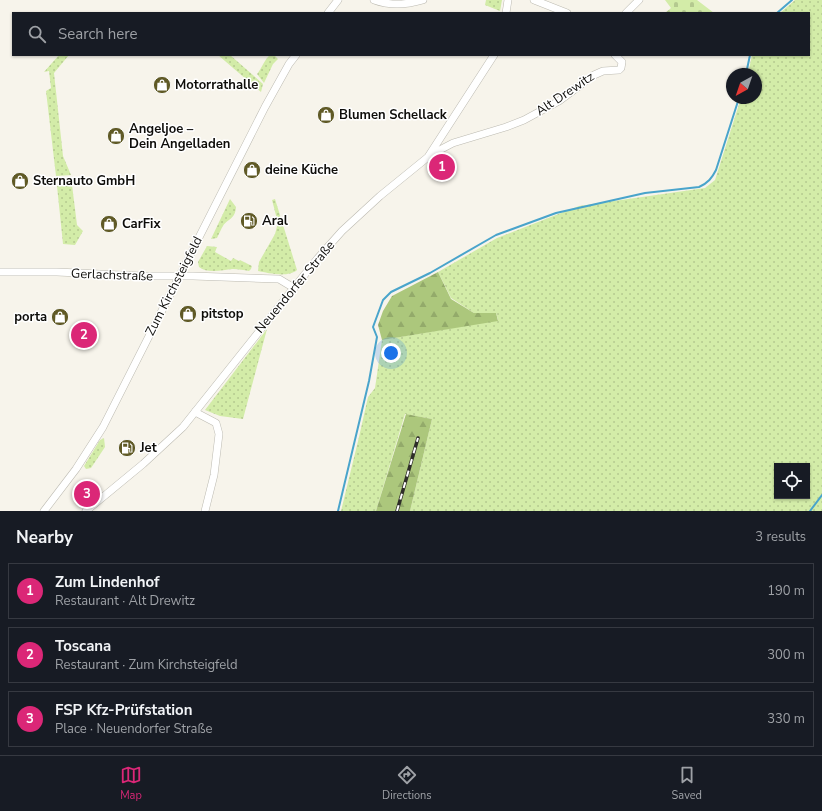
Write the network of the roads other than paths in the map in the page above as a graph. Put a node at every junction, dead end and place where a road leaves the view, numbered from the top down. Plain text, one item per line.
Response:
1 (338, 0) edge
2 (374, 0) edge
3 (423, 0) edge
4 (508, 0) edge
5 (534, 0) edge
6 (639, 0) edge
7 (329, 12) edge
8 (506, 12) edge
9 (565, 12) edge
10 (627, 12) edge
11 (295, 56) edge
12 (493, 56) edge
13 (616, 56) edge
14 (428, 156) junction
15 (0, 272) edge
16 (178, 277) junction
17 (294, 288) junction
18 (195, 412) junction
19 (44, 511) edge
20 (86, 511) edge
21 (206, 511) edge

1 - 7 street
2 - 3 street
4 - 8 street
5 - 9 street
6 - 10 street
11 - 16 street, Zum Kirchsteigfeld
12 - 14 street, Neuendorfer Straße
13 - 14 street, Alt Drewitz
14 - 17 street, Neuendorfer Straße
15 - 16 street, Gerlachstraße
16 - 17 street, Gerlachstraße
16 - 19 street, Zum Kirchsteigfeld
17 - 18 street, Neuendorfer Straße
18 - 20 street, Neuendorfer Straße
18 - 21 street

